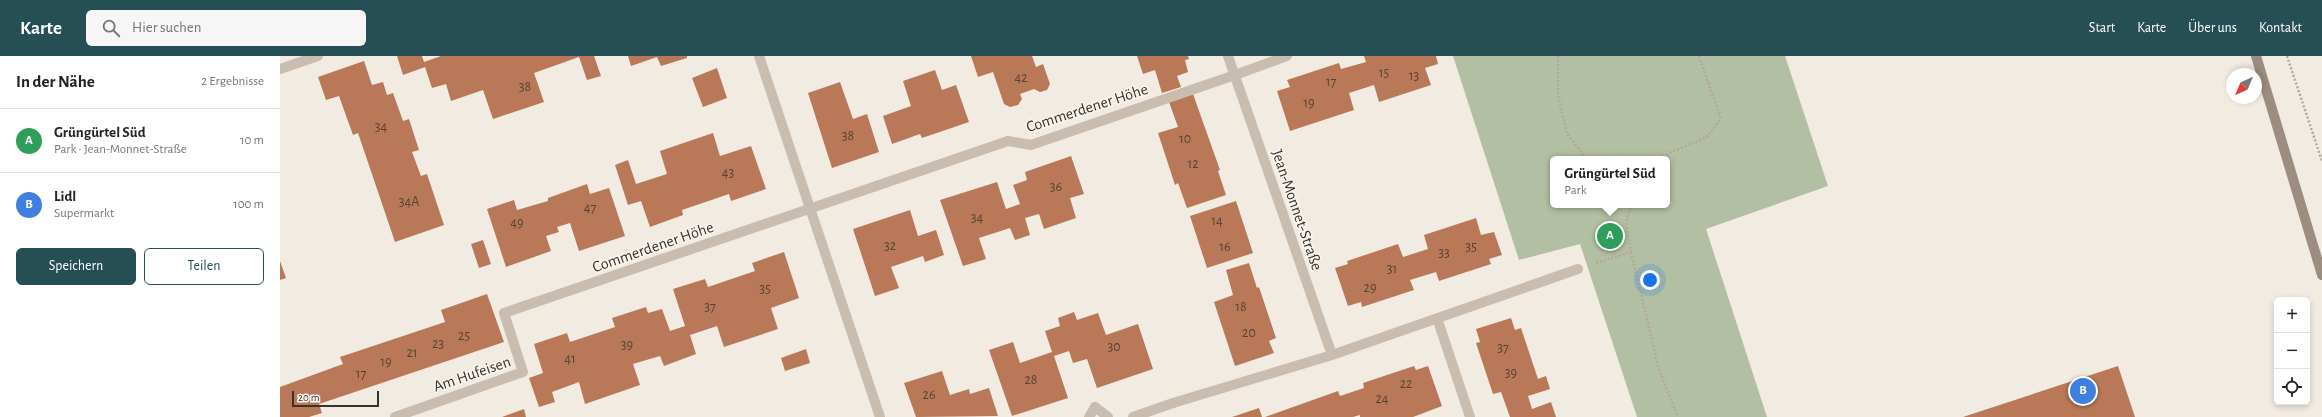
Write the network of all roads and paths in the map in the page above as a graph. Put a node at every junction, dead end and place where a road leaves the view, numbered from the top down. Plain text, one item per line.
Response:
1 (318, 56) edge
2 (759, 56) edge
3 (1228, 56) edge
4 (1287, 56) edge
5 (1558, 56) edge
6 (1699, 56) edge
7 (2256, 56) edge
8 (2287, 56) edge
9 (280, 69) edge
10 (1234, 75) junction
11 (1585, 156) edge
12 (1662, 156) edge
13 (2322, 161) edge
14 (1631, 208) edge
15 (812, 209) junction
16 (1631, 252) junction
17 (1578, 269) joint
18 (2322, 275) edge
19 (504, 313) joint
20 (1437, 318) junction
21 (1332, 355) junction
22 (395, 417) edge
23 (880, 417) edge
24 (1089, 417) edge
25 (1108, 417) edge
26 (1133, 417) edge
27 (1470, 417) edge
28 (1678, 417) edge

1 - 9 street
2 - 15 street
3 - 10 street, Jean-Monnet-Straße
4 - 10 street
5 - 11 path
6 - 12 path
7 - 18 street
8 - 13 path
10 - 15 street, Commerdener Höhe
10 - 21 street, Jean-Monnet-Straße
14 - 16 path
15 - 19 street, Commerdener Höhe
15 - 23 street
16 - 17 path
16 - 28 path
17 - 20 street
19 - 22 street, Am Hufeisen
20 - 21 street
20 - 27 street
21 - 26 street
24 - 25 street

